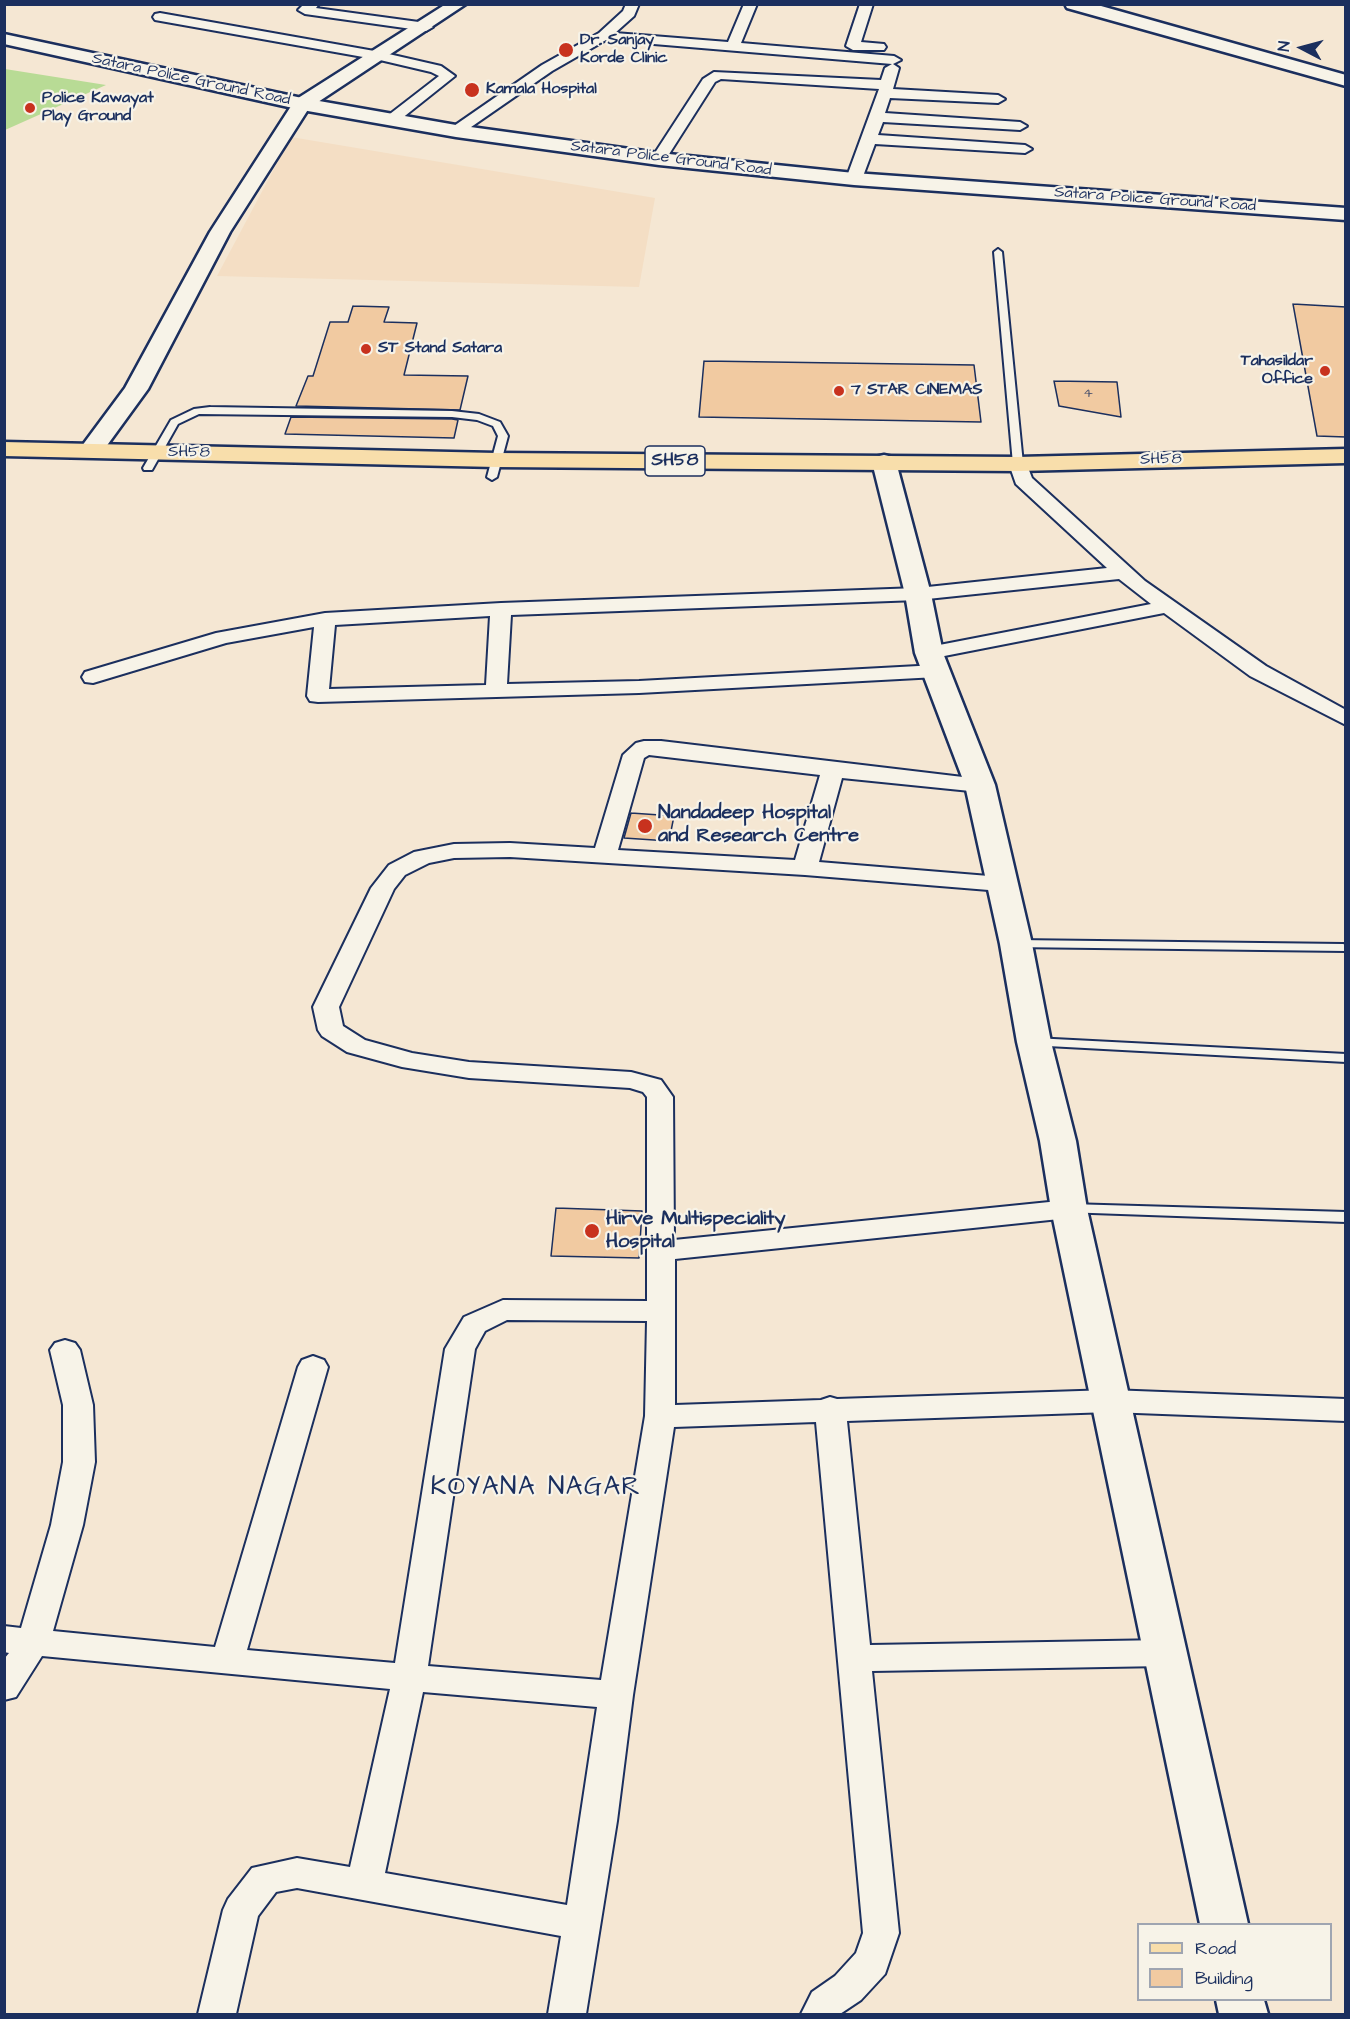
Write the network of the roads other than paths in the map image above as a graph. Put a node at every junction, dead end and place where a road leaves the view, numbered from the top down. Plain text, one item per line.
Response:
1 (313, 4) edge
2 (458, 4) edge
3 (633, 4) edge
4 (751, 4) edge
5 (867, 4) edge
6 (1073, 4) edge
7 (1105, 4) edge
8 (160, 16) dead end
9 (426, 27) junction
10 (604, 36) junction
11 (4, 39) edge
12 (733, 47) junction
13 (380, 56) junction
14 (894, 60) junction
15 (1346, 71) edge
16 (1346, 81) edge
17 (885, 89) junction
18 (998, 99) dead end
19 (302, 104) junction
20 (877, 117) junction
21 (391, 120) junction
22 (1020, 126) dead end
23 (456, 131) junction
24 (870, 139) junction
25 (1025, 149) dead end
26 (659, 159) junction
27 (854, 179) junction
28 (1346, 214) edge
29 (998, 252) dead end
30 (4, 448) edge
31 (91, 450) junction
32 (1346, 456) edge
33 (152, 460) junction
34 (4, 465) edge
35 (494, 469) junction
36 (886, 471) junction
37 (1021, 472) junction
38 (1346, 474) edge
39 (1124, 572) junction
40 (918, 594) junction
41 (1166, 607) junction
42 (501, 609) junction
43 (326, 619) junction
44 (933, 662) junction
45 (93, 677) dead end
46 (496, 692) junction
47 (1346, 719) edge
48 (833, 770) junction
49 (980, 784) junction
50 (605, 855) junction
51 (805, 868) junction
52 (1000, 884) junction
53 (1016, 944) junction
54 (1343, 948) dead end
55 (1034, 1042) junction
56 (1346, 1058) edge
57 (1069, 1209) junction
58 (1346, 1217) edge
59 (660, 1251) junction
60 (662, 1311) junction
61 (65, 1350) dead end
62 (313, 1367) dead end
63 (1110, 1401) junction
64 (830, 1408) junction
65 (1346, 1410) edge
66 (660, 1416) junction
67 (19, 1641) edge
68 (1164, 1653) junction
69 (854, 1658) junction
70 (227, 1662) junction
71 (409, 1678) junction
72 (4, 1687) edge
73 (616, 1695) junction
74 (364, 1885) junction
75 (1224, 1923) edge
76 (582, 1924) junction
77 (217, 2014) edge
78 (567, 2014) edge
79 (820, 2014) edge

1 - 9 street
2 - 9 main road
3 - 10 street
4 - 12 street
5 - 14 street
6 - 16 main road
7 - 15 main road
8 - 13 street
9 - 13 main road
10 - 12 street
10 - 23 street
11 - 19 main road, Satara Police Ground Road
12 - 14 street
13 - 19 main road
13 - 21 street
14 - 17 street
17 - 18 street
17 - 20 street
17 - 26 street
19 - 21 main road, Satara Police Ground Road
19 - 31 main road
20 - 22 street
20 - 24 street
21 - 23 main road, Satara Police Ground Road
23 - 26 main road, Satara Police Ground Road
24 - 25 street
24 - 27 street
26 - 27 main road, Satara Police Ground Road
27 - 28 main road, Satara Police Ground Road
29 - 37 lane
30 - 31 main road, SH58 / SH58
31 - 33 main road, SH58 / SH58
32 - 37 main road, SH58 / SH58
33 - 34 main road, SH58 / SH58
33 - 35 main road, SH58 / SH58
33 - 35 lane
35 - 36 main road, SH58 / SH58
36 - 37 main road, SH58 / SH58
36 - 40 main road
37 - 38 main road, SH58 / SH58
37 - 39 street
39 - 40 street
39 - 41 street
40 - 42 street
40 - 44 main road
41 - 44 street
41 - 47 street
42 - 43 street
42 - 46 street
43 - 45 street
43 - 46 street
44 - 46 street
44 - 49 main road
48 - 49 street
48 - 50 street
48 - 51 street
49 - 52 main road
50 - 51 street
50 - 59 street
51 - 52 street
52 - 53 main road
53 - 54 lane
53 - 55 main road
55 - 56 lane
55 - 57 main road
57 - 58 lane
57 - 59 street
57 - 63 main road
59 - 60 street
60 - 66 street
60 - 71 street
61 - 67 street
62 - 70 street
63 - 64 street
63 - 65 street
63 - 68 main road
64 - 66 street
64 - 69 street
66 - 73 street
67 - 70 street
67 - 72 street
68 - 69 street
68 - 75 main road
69 - 79 street
70 - 71 street
71 - 73 street
71 - 74 street
73 - 76 street
74 - 76 street
74 - 77 street
76 - 78 street

